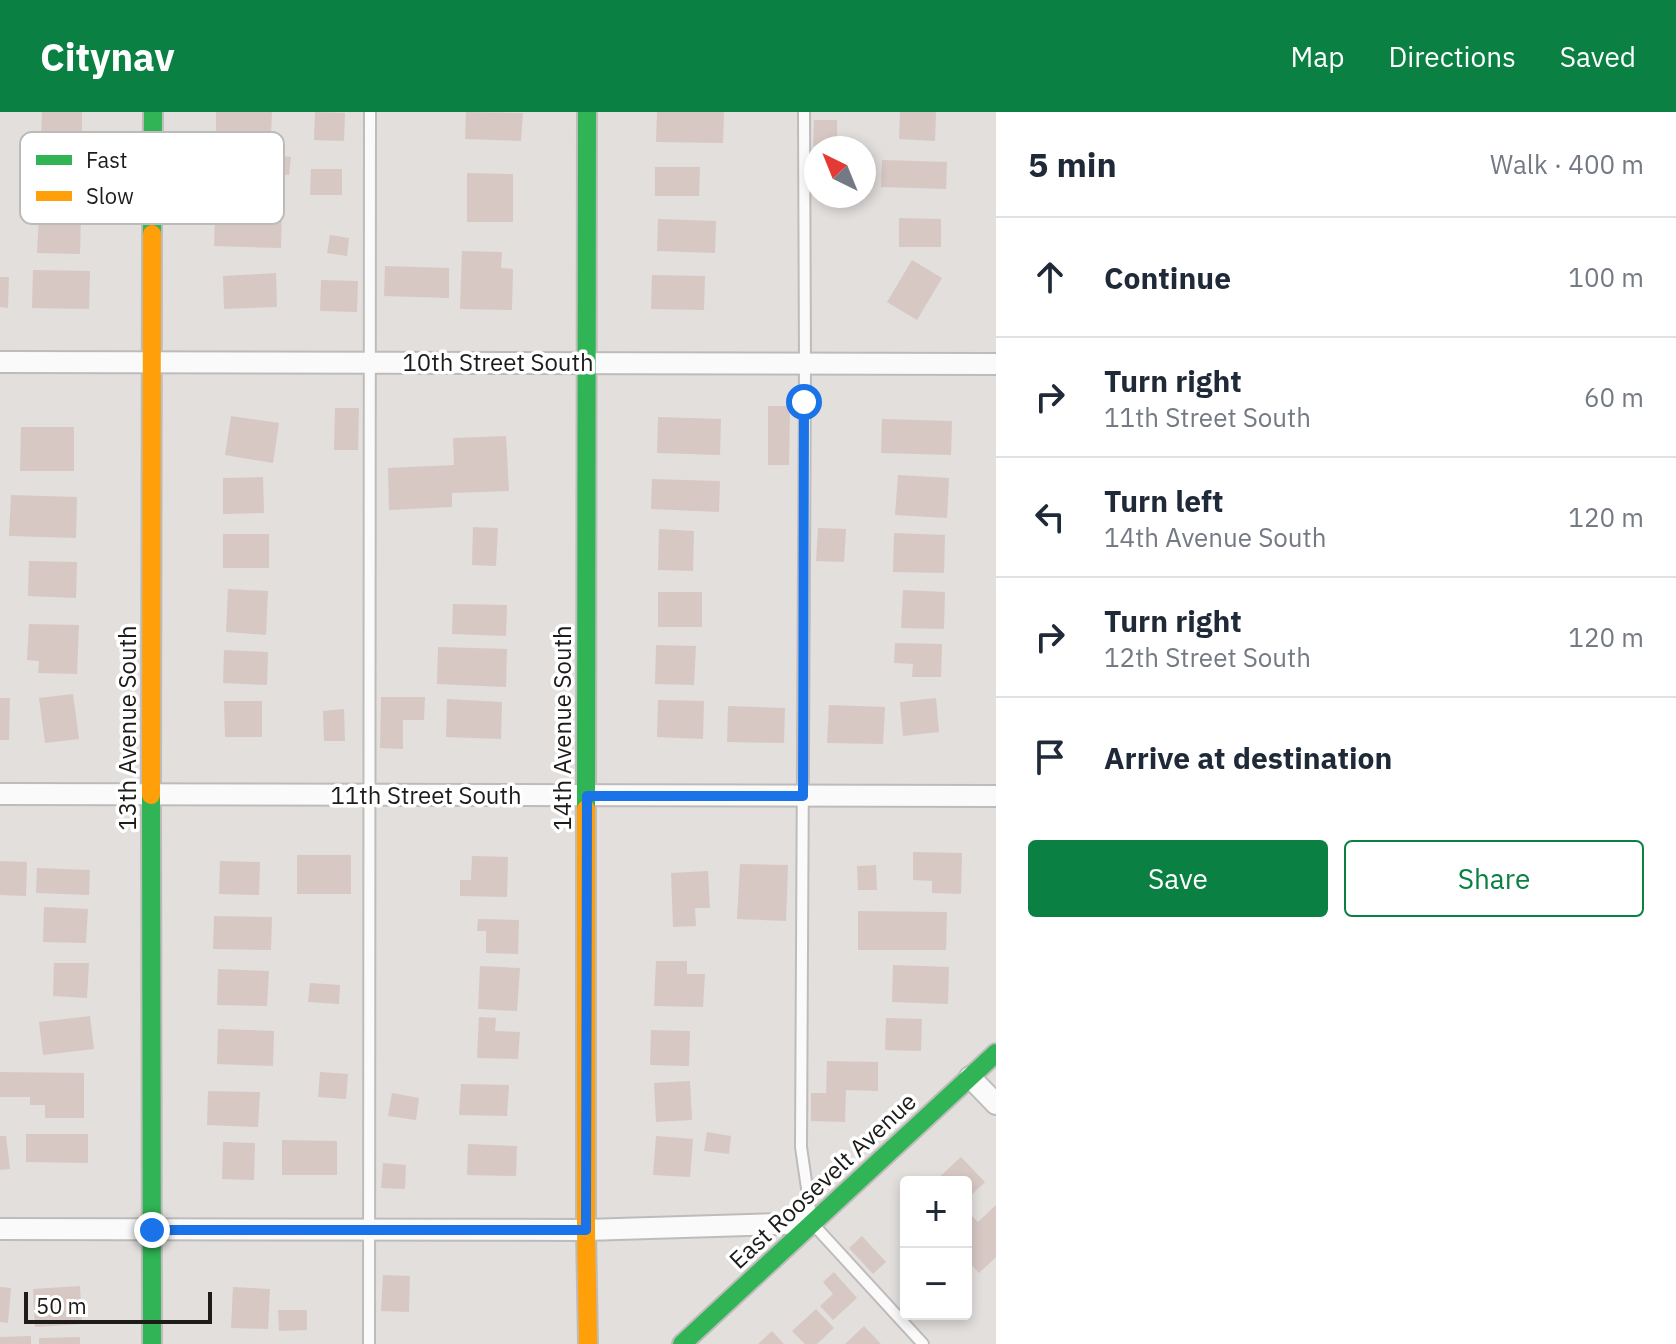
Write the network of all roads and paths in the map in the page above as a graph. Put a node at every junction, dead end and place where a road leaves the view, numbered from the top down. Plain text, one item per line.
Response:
1 (153, 112) edge
2 (370, 112) edge
3 (587, 112) edge
4 (804, 112) edge
5 (153, 132) edge
6 (152, 224) edge
7 (0, 362) edge
8 (150, 362) junction
9 (370, 363) junction
10 (588, 364) junction
11 (805, 364) junction
12 (996, 364) edge
13 (0, 794) edge
14 (152, 795) junction
15 (369, 796) junction
16 (587, 796) junction
17 (803, 796) junction
18 (996, 796) edge
19 (996, 1053) edge
20 (970, 1077) junction
21 (996, 1104) edge
22 (812, 1223) junction
23 (0, 1229) edge
24 (152, 1230) junction
25 (368, 1230) junction
26 (586, 1230) junction
27 (152, 1344) edge
28 (369, 1344) edge
29 (588, 1344) edge
30 (682, 1344) edge
31 (923, 1344) edge

1 - 5 street, 13th Avenue South
2 - 9 lane
3 - 10 street, 14th Avenue South
4 - 11 lane
6 - 8 street, 13th Avenue South
7 - 8 street, 10th Street South
8 - 9 street, 10th Street South
8 - 14 street, 13th Avenue South
9 - 10 street, 10th Street South
9 - 15 lane
10 - 11 street, 10th Street South
10 - 16 street, 14th Avenue South
11 - 12 street, 10th Street South
11 - 17 lane
13 - 14 street, 11th Street South
14 - 15 street, 11th Street South
14 - 24 street, 13th Avenue South
15 - 16 street, 11th Street South
15 - 25 lane
16 - 17 street, 11th Street South
16 - 26 street, 14th Avenue South
17 - 18 street, 11th Street South
17 - 22 lane
19 - 20 street, East Roosevelt Avenue
20 - 21 street
20 - 22 street, East Roosevelt Avenue
22 - 26 street
22 - 30 street, East Roosevelt Avenue
22 - 31 lane
23 - 24 street
24 - 25 street
24 - 27 street, 13th Avenue South
25 - 26 street
25 - 28 lane
26 - 29 street, 14th Avenue South

